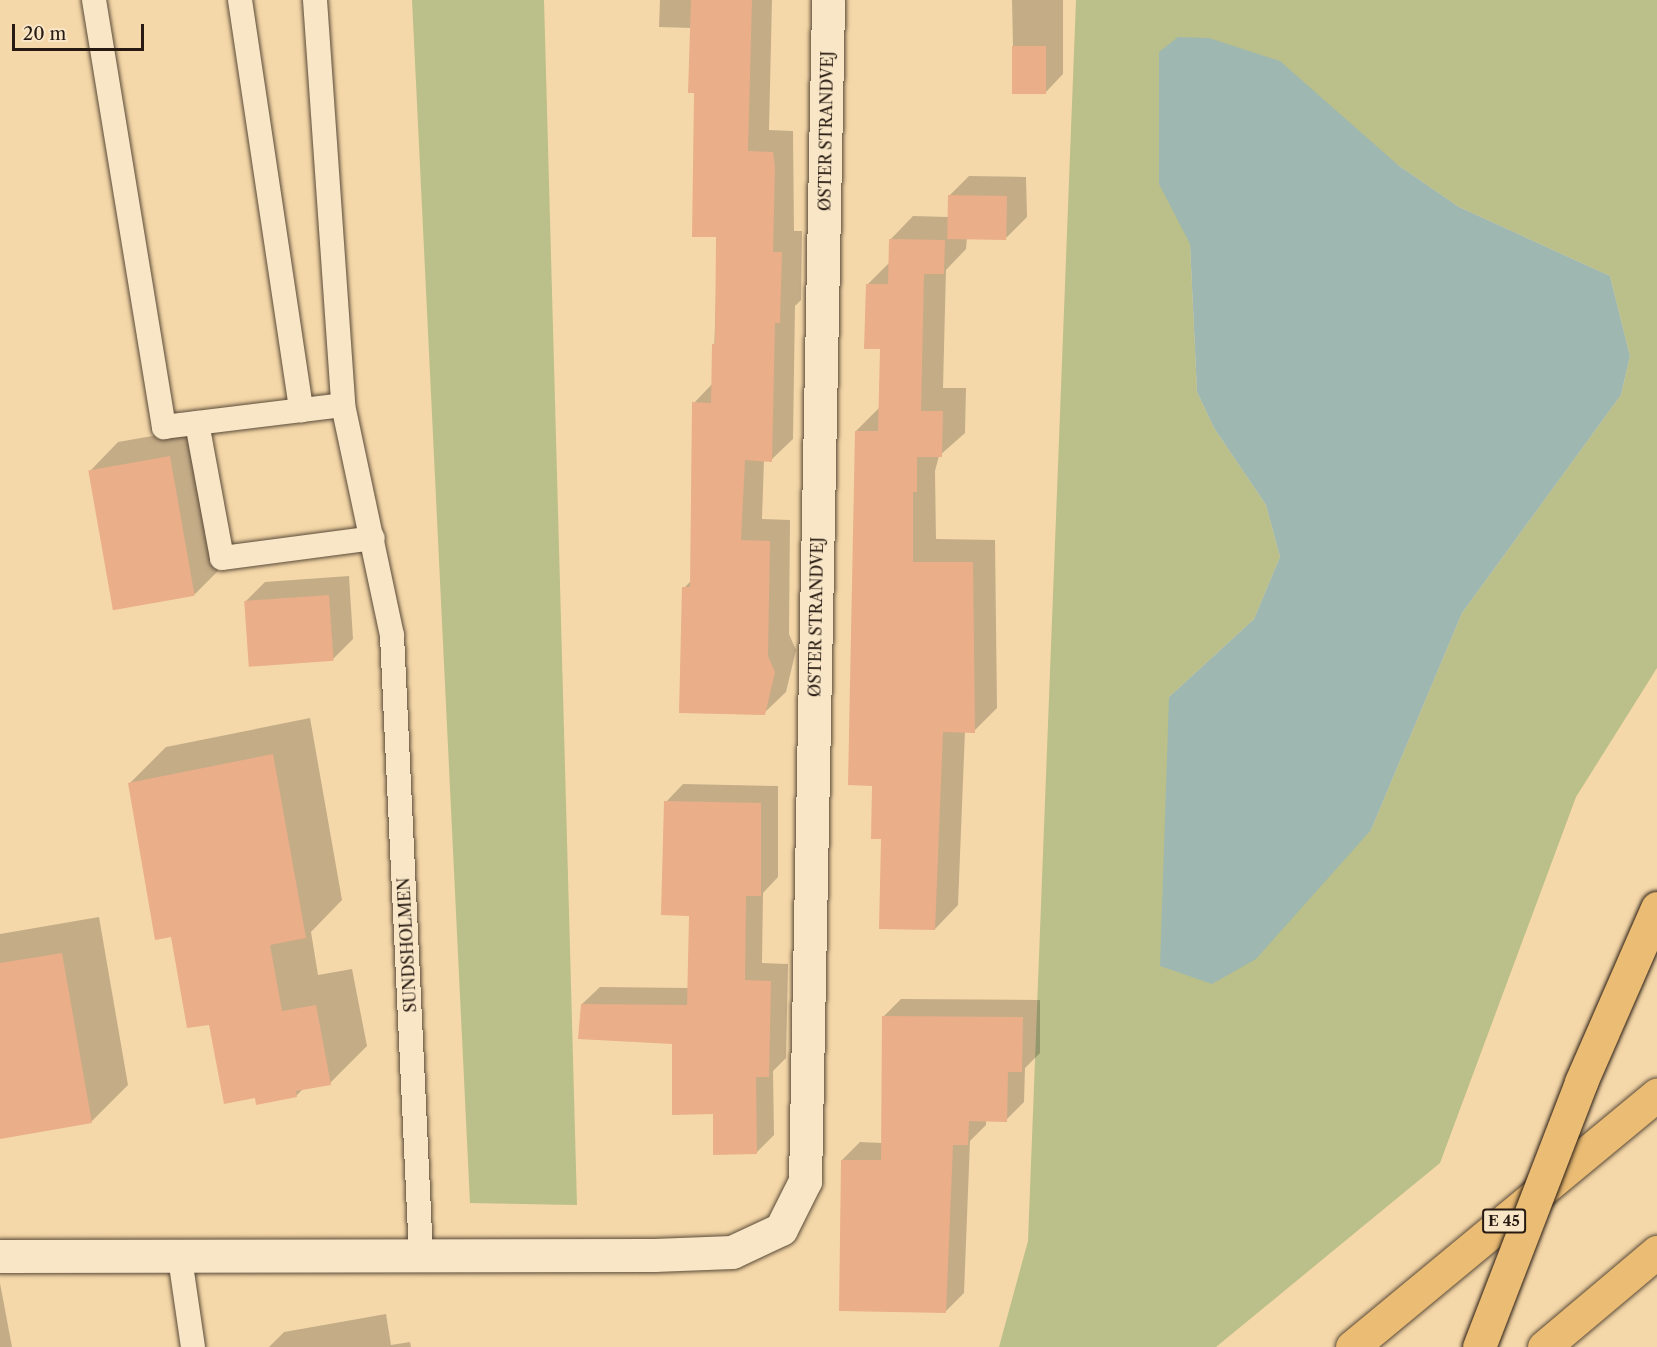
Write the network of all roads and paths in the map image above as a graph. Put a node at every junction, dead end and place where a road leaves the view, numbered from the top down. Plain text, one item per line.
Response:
1 (94, 0) edge
2 (240, 0) edge
3 (315, 0) edge
4 (828, 0) edge
5 (343, 405) junction
6 (302, 410) junction
7 (197, 423) junction
8 (373, 538) junction
9 (1657, 908) edge
10 (1657, 1095) edge
11 (1657, 1252) edge
12 (421, 1255) junction
13 (0, 1256) edge
14 (180, 1258) junction
15 (193, 1347) edge
16 (1352, 1347) edge
17 (1479, 1347) edge
18 (1544, 1347) edge

1 - 7 lane
2 - 6 lane
3 - 5 lane, SUNDSHOLMEN
4 - 12 street, ØSTER STRANDVEJ
5 - 6 lane
5 - 8 lane, SUNDSHOLMEN
6 - 7 lane
7 - 8 lane
8 - 12 lane, SUNDSHOLMEN
9 - 17 highway, bridge
10 - 16 highway, E 45
11 - 18 highway
12 - 14 street
13 - 14 street
14 - 15 lane

